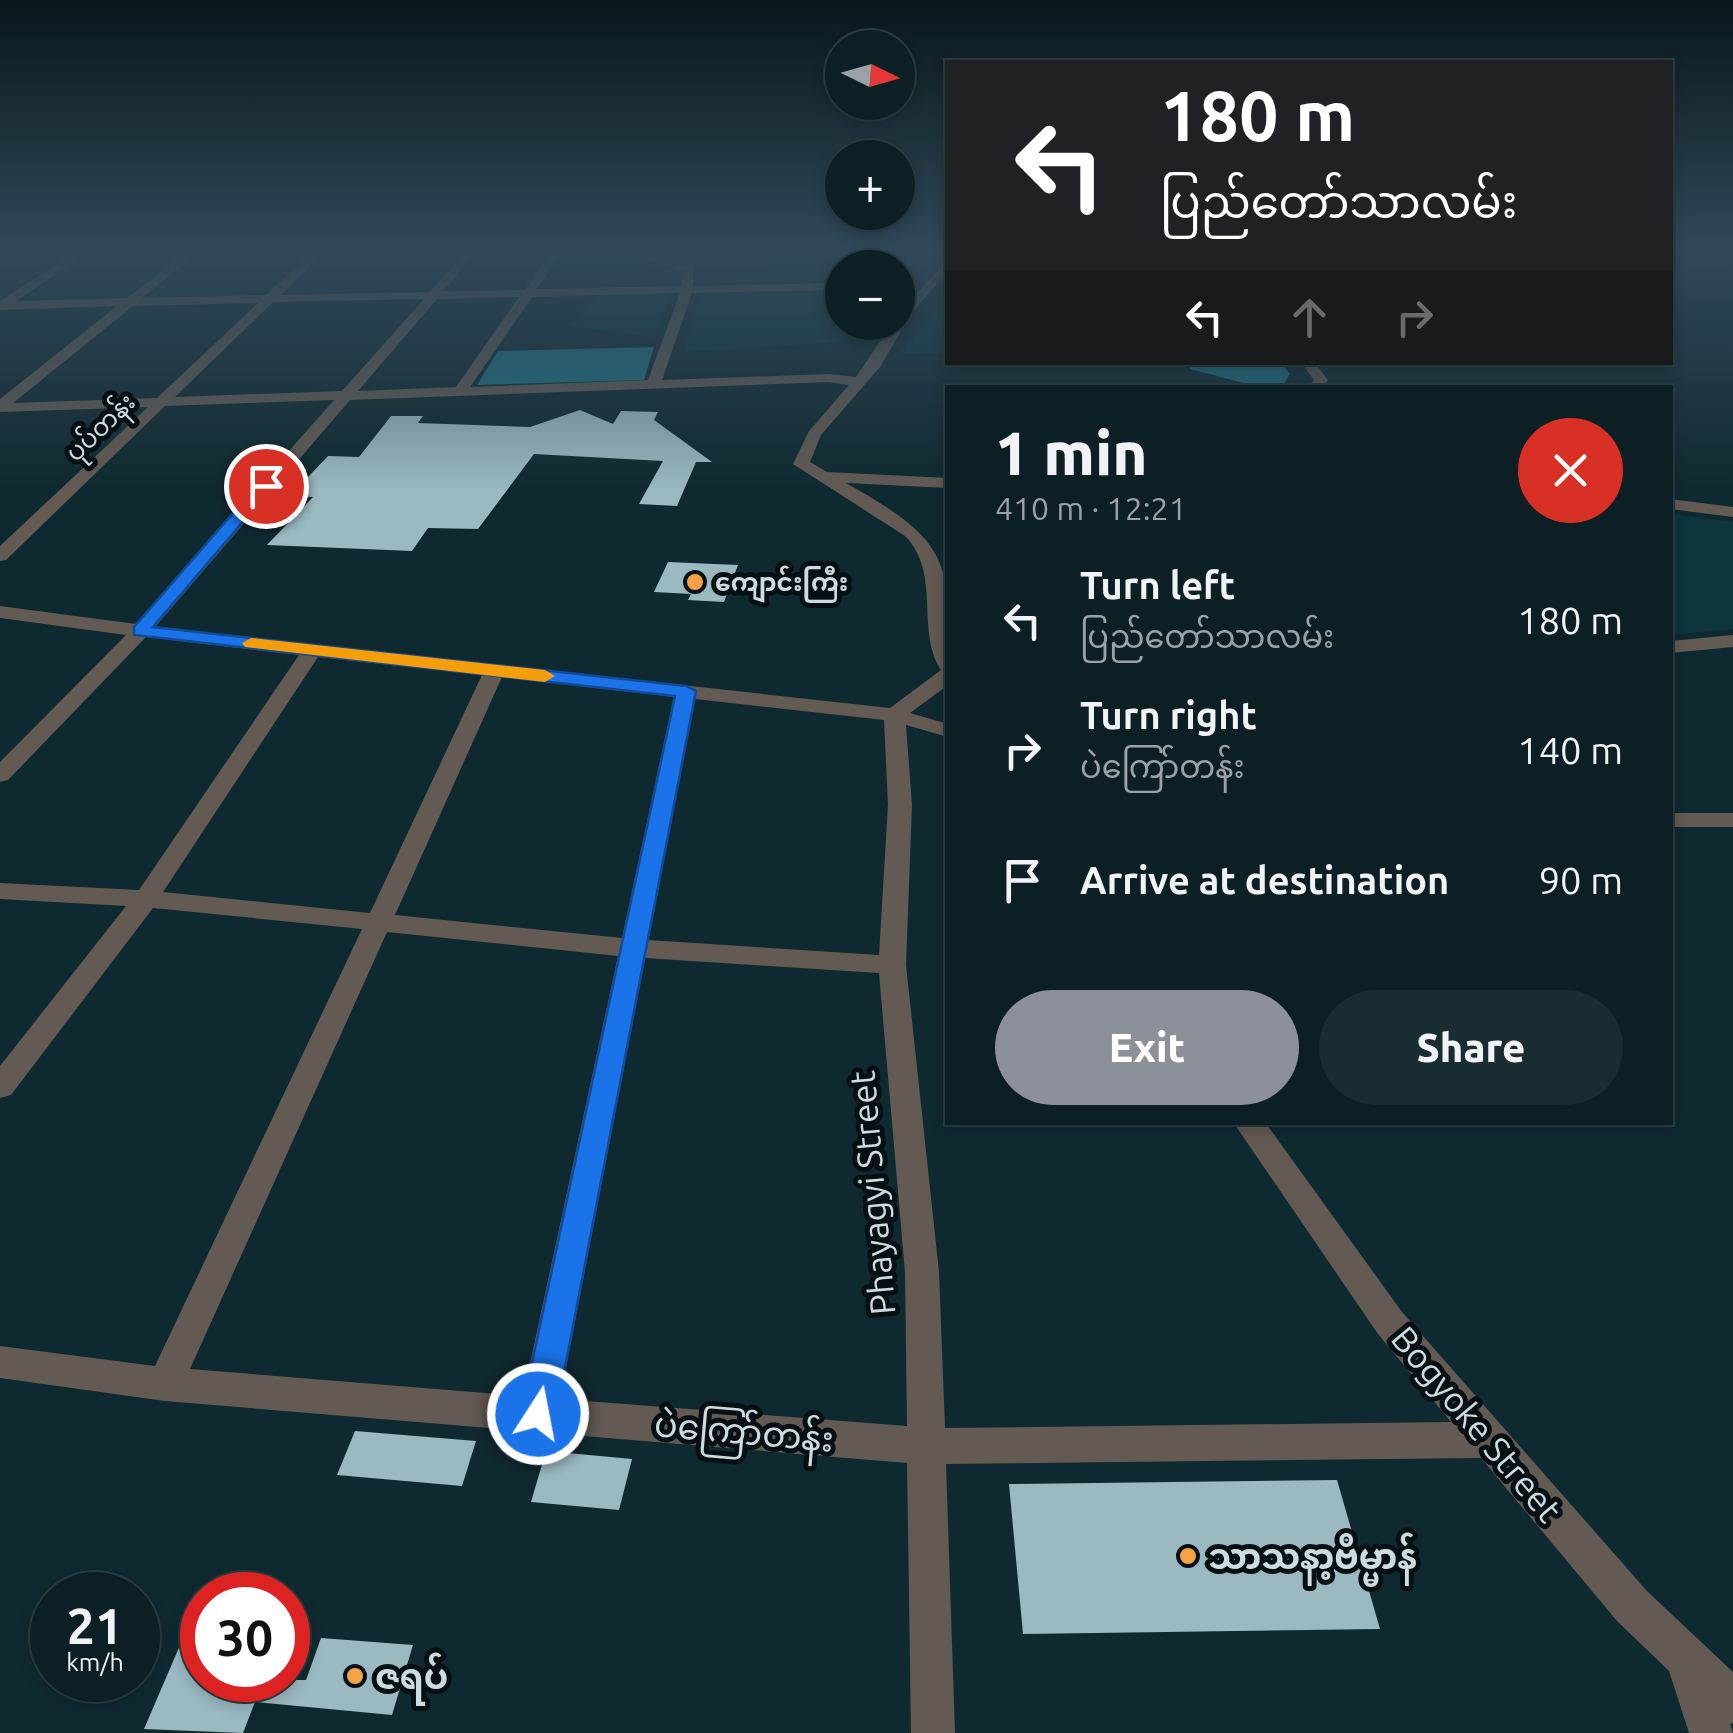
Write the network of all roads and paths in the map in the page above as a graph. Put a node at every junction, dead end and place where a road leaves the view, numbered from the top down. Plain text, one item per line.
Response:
1 (94, 331) edge
2 (234, 331) edge
3 (401, 331) edge
4 (503, 331) edge
5 (673, 331) edge
6 (895, 331) edge
7 (1309, 365) edge
8 (859, 382) junction
9 (1317, 385) edge
10 (653, 386) junction
11 (460, 393) junction
12 (341, 398) junction
13 (156, 404) junction
14 (0, 407) edge
15 (822, 477) junction
16 (945, 483) edge
17 (1673, 504) edge
18 (1733, 512) edge
19 (0, 556) edge
20 (0, 612) edge
21 (140, 631) junction
22 (1733, 641) edge
23 (1673, 647) edge
24 (312, 650) junction
25 (945, 657) edge
26 (495, 670) junction
27 (945, 677) edge
28 (686, 691) junction
29 (894, 715) junction
30 (945, 730) edge
31 (0, 775) edge
32 (1673, 820) edge
33 (1733, 820) edge
34 (0, 891) edge
35 (146, 898) junction
36 (378, 924) junction
37 (634, 948) junction
38 (892, 965) junction
39 (0, 1087) edge
40 (1250, 1125) edge
41 (0, 1362) edge
42 (165, 1384) junction
43 (538, 1414) junction
44 (1490, 1440) junction
45 (926, 1446) junction
46 (1686, 1658) junction
47 (1733, 1702) edge
48 (933, 1733) edge
49 (1711, 1733) edge

1 - 14 street
2 - 13 street, ပုပ်တန်း
3 - 12 street
4 - 11 street
5 - 10 street
6 - 8 street
7 - 9 street
8 - 10 street
8 - 15 street
10 - 11 street
11 - 12 street
12 - 13 street
12 - 21 street
13 - 14 street
13 - 19 street, ပုပ်တန်း
15 - 16 street
15 - 25 street
17 - 18 street
20 - 21 street
21 - 24 street
21 - 31 street
22 - 23 street
24 - 26 street
24 - 35 street
26 - 28 street
26 - 36 street
27 - 29 street
28 - 29 street
28 - 37 street
29 - 30 street
29 - 38 street, Phayagyi Street
32 - 33 street
34 - 35 street
35 - 36 street
35 - 39 street
36 - 37 street
36 - 42 street
37 - 38 street
37 - 43 street
38 - 45 street, Phayagyi Street
40 - 44 street, Bogyoke Street
41 - 42 street, ပဲကြော်တန်း
42 - 43 street, ပဲကြော်တန်း
43 - 45 street, ပဲကြော်တန်း
44 - 45 street, ပဲကြော်တန်း
44 - 46 street, Bogyoke Street
45 - 48 street, Phayagyi Street
46 - 47 street, Bogyoke Street
46 - 49 street

